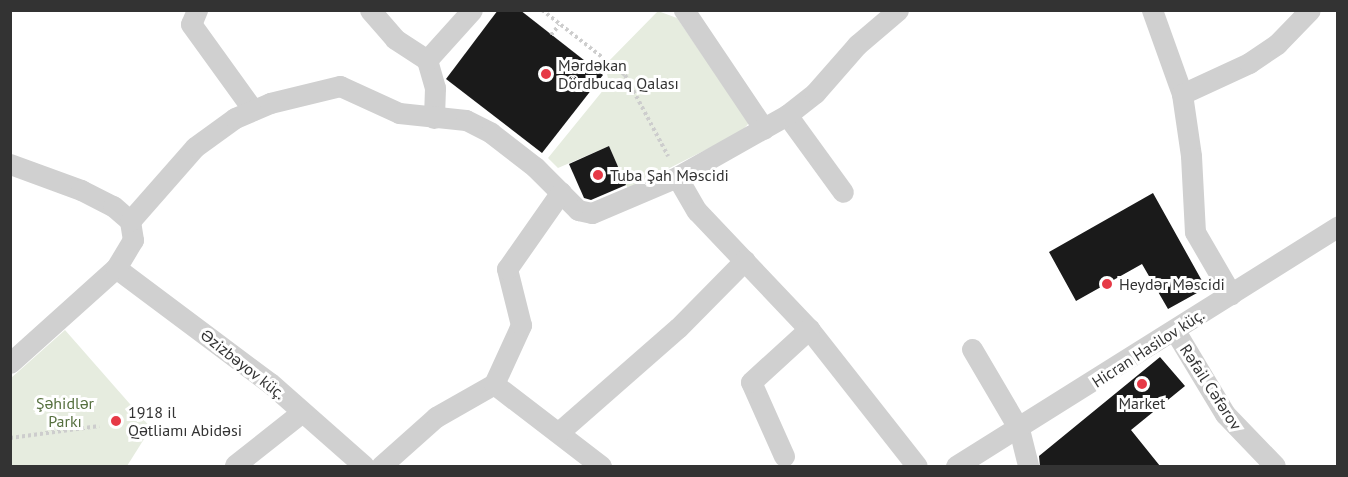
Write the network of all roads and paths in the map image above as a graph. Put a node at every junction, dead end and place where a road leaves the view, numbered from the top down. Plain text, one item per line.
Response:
1 (197, 10) edge
2 (370, 10) edge
3 (472, 10) edge
4 (542, 10) edge
5 (684, 10) edge
6 (898, 10) edge
7 (1152, 10) edge
8 (1310, 10) edge
9 (559, 25) junction
10 (551, 35) dead end
11 (427, 60) junction
12 (1182, 94) junction
13 (253, 110) junction
14 (787, 115) junction
15 (434, 118) junction
16 (764, 129) junction
17 (10, 164) edge
18 (676, 177) junction
19 (561, 192) junction
20 (843, 192) dead end
21 (130, 221) junction
22 (1338, 226) edge
23 (745, 260) junction
24 (116, 267) junction
25 (1231, 294) junction
26 (809, 329) junction
27 (1175, 331) junction
28 (972, 349) dead end
29 (10, 363) edge
30 (494, 384) junction
31 (302, 412) junction
32 (99, 426) dead end
33 (1019, 429) junction
34 (559, 432) junction
35 (10, 438) edge
36 (784, 456) dead end
37 (235, 465) edge
38 (364, 466) edge
39 (381, 466) edge
40 (601, 466) edge
41 (917, 466) edge
42 (956, 466) edge
43 (1028, 466) edge
44 (1275, 466) edge

1 - 13 street
2 - 11 street
3 - 11 street
4 - 9 path
5 - 16 street
6 - 14 street
7 - 12 street
8 - 12 street
9 - 10 path
9 - 18 path
11 - 15 street
12 - 25 street
13 - 15 street
13 - 21 street
14 - 16 street
14 - 20 street
15 - 19 street
16 - 18 street
17 - 21 street
18 - 19 street
18 - 23 street
19 - 30 street
21 - 24 street
22 - 25 street, Hicran Hasilov küç.
23 - 26 street
23 - 34 street
24 - 29 street
24 - 31 street, Əzizbəyov küç.
25 - 27 street, Hicran Hasilov küç.
26 - 36 street
26 - 41 street
27 - 33 street, Hicran Hasilov küç.
27 - 44 street, Rəfail Cəfərov
28 - 33 street
30 - 34 street
30 - 39 street
31 - 37 street
31 - 38 street, Əzizbəyov küç.
32 - 35 path
33 - 42 street, Hicran Hasilov küç.
33 - 43 street
34 - 40 street

